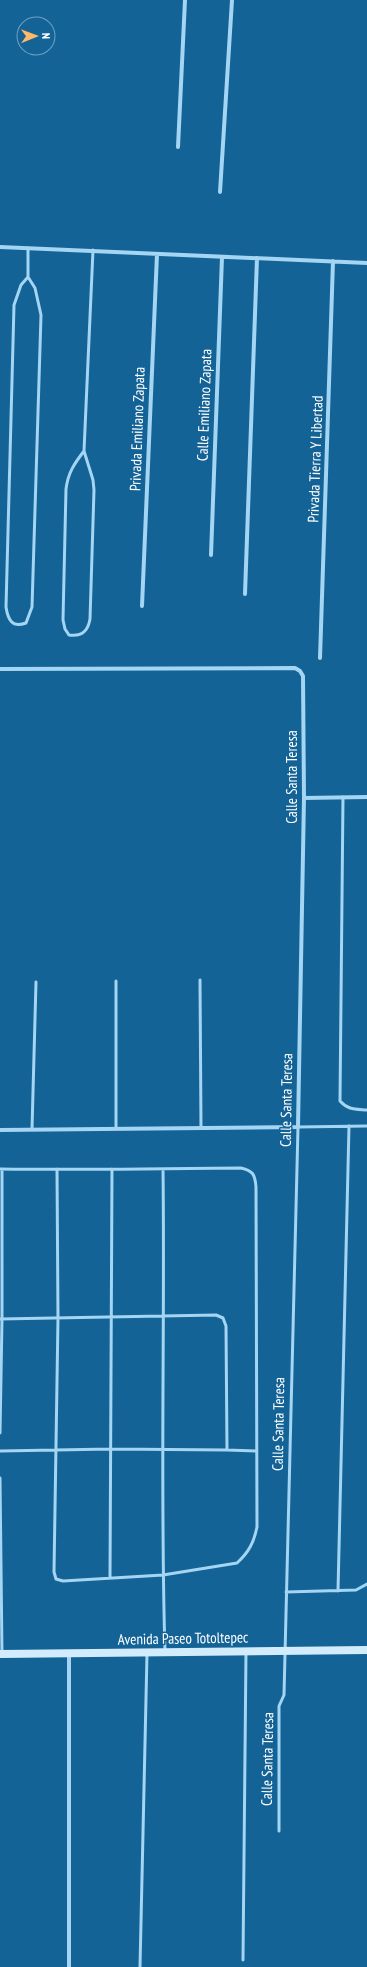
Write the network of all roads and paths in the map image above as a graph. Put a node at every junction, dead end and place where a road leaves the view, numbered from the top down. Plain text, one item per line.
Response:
1 (185, 0) edge
2 (232, 0) edge
3 (178, 147) dead end
4 (220, 192) dead end
5 (0, 246) edge
6 (28, 248) junction
7 (93, 250) junction
8 (157, 254) junction
9 (222, 257) junction
10 (257, 258) junction
11 (333, 261) junction
12 (367, 263) edge
13 (28, 277) junction
14 (84, 451) junction
15 (211, 555) dead end
16 (245, 594) dead end
17 (142, 606) dead end
18 (320, 658) dead end
19 (0, 669) edge
20 (343, 797) junction
21 (367, 797) edge
22 (304, 798) junction
23 (200, 980) dead end
24 (116, 981) dead end
25 (36, 982) dead end
26 (367, 1110) edge
27 (349, 1126) junction
28 (367, 1126) edge
29 (298, 1127) junction
30 (116, 1128) junction
31 (201, 1128) junction
32 (0, 1130) edge
33 (32, 1130) junction
34 (57, 1169) junction
35 (112, 1169) junction
36 (163, 1169) junction
37 (1, 1170) edge
38 (164, 1316) junction
39 (112, 1317) junction
40 (58, 1318) junction
41 (1, 1319) edge
42 (0, 1433) edge
43 (111, 1449) junction
44 (56, 1450) junction
45 (163, 1450) junction
46 (227, 1450) junction
47 (257, 1450) junction
48 (0, 1451) edge
49 (0, 1478) edge
50 (163, 1575) junction
51 (110, 1578) junction
52 (1, 1581) edge
53 (367, 1584) edge
54 (338, 1591) junction
55 (286, 1592) junction
56 (367, 1650) edge
57 (246, 1651) junction
58 (147, 1652) junction
59 (165, 1652) junction
60 (285, 1652) junction
61 (69, 1653) junction
62 (1, 1654) edge
63 (279, 1830) dead end
64 (244, 1960) dead end
65 (70, 1967) edge
66 (140, 1967) edge

1 - 3 street
2 - 4 street
5 - 6 street
6 - 7 street
6 - 13 lane
7 - 8 street
7 - 14 lane
8 - 9 street
8 - 17 street, Privada Emiliano Zapata
9 - 10 street
9 - 15 street, Calle Emiliano Zapata
10 - 11 street
10 - 16 street
11 - 12 street
11 - 18 street, Privada Tierra Y Libertad
13 - 13 lane
14 - 14 lane
19 - 22 street, Calle Santa Teresa
20 - 21 street
20 - 22 street
20 - 26 lane
22 - 29 street, Calle Santa Teresa
23 - 31 lane
24 - 30 lane
25 - 33 lane
27 - 28 lane
27 - 29 lane
27 - 54 lane
29 - 31 street
29 - 55 lane, Calle Santa Teresa
30 - 31 street
30 - 33 street
32 - 33 street
34 - 35 lane
34 - 37 lane
34 - 40 lane
35 - 36 lane
35 - 39 lane
36 - 38 lane
36 - 47 lane
37 - 41 lane
38 - 39 lane
38 - 45 lane
38 - 46 lane
39 - 40 lane
39 - 43 lane
40 - 41 lane
40 - 44 lane
41 - 42 lane
43 - 44 lane
43 - 45 lane
43 - 51 lane
44 - 48 lane
44 - 51 lane
45 - 46 lane
45 - 50 lane
46 - 47 lane
47 - 50 lane
49 - 52 lane
50 - 51 lane
50 - 59 lane
52 - 62 lane
53 - 54 lane
54 - 55 lane
55 - 60 lane, Calle Santa Teresa
56 - 60 main road, Avenida Paseo Totoltepec
57 - 59 main road, Avenida Paseo Totoltepec
57 - 60 main road, Avenida Paseo Totoltepec
57 - 64 lane
58 - 59 main road, Avenida Paseo Totoltepec
58 - 61 main road, Avenida Paseo Totoltepec
58 - 66 lane
60 - 63 lane, Calle Santa Teresa
61 - 62 main road, Avenida Paseo Totoltepec
61 - 65 street

